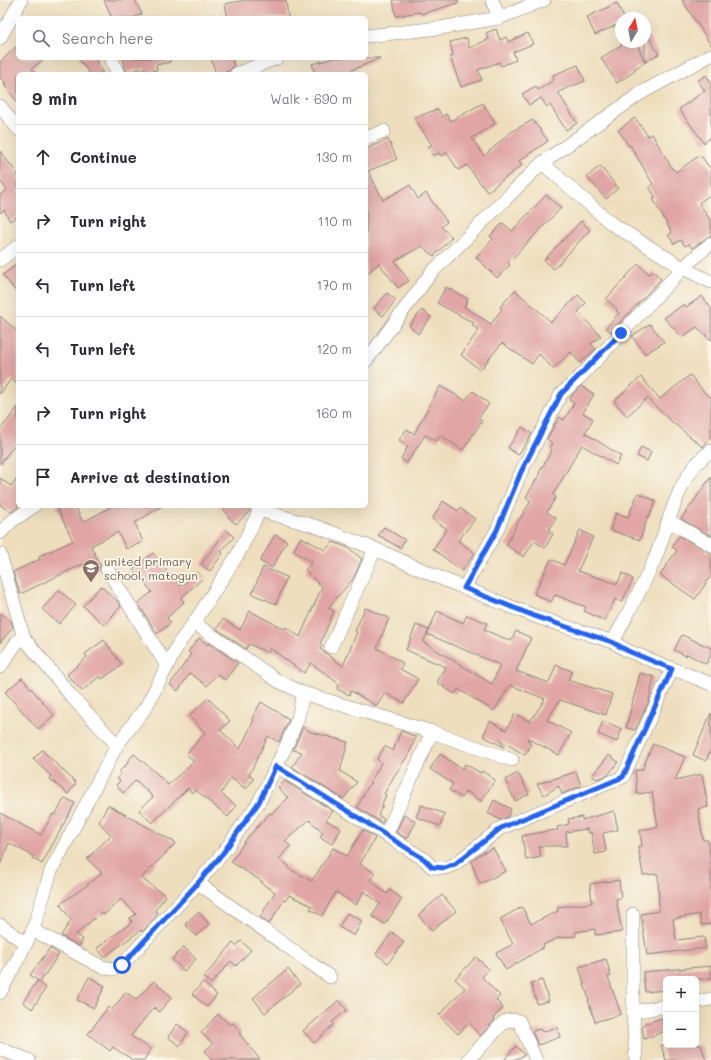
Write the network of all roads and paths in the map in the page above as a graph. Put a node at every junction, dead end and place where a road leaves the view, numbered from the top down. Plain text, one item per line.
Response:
1 (20, 0) edge
2 (492, 0) edge
3 (544, 0) edge
4 (499, 18) junction
5 (368, 36) edge
6 (0, 38) edge
7 (711, 55) edge
8 (112, 60) dead end
9 (272, 60) edge
10 (117, 72) edge
11 (241, 72) edge
12 (0, 106) edge
13 (16, 126) edge
14 (384, 131) dead end
15 (368, 137) edge
16 (542, 163) junction
17 (711, 243) edge
18 (16, 248) edge
19 (0, 260) edge
20 (683, 268) junction
21 (711, 282) edge
22 (368, 358) edge
23 (711, 452) edge
24 (31, 508) edge
25 (259, 508) edge
26 (262, 508) edge
27 (669, 521) junction
28 (0, 533) edge
29 (711, 545) edge
30 (375, 548) junction
31 (0, 554) edge
32 (107, 569) dead end
33 (464, 588) junction
34 (194, 623) junction
35 (24, 638) junction
36 (612, 642) junction
37 (331, 646) dead end
38 (167, 666) junction
39 (0, 667) edge
40 (672, 669) junction
41 (711, 684) edge
42 (303, 693) junction
43 (432, 732) junction
44 (117, 745) junction
45 (512, 760) dead end
46 (276, 766) junction
47 (386, 836) junction
48 (198, 883) junction
49 (633, 914) dead end
50 (0, 925) edge
51 (33, 930) junction
52 (25, 943) junction
53 (330, 977) dead end
54 (0, 993) edge
55 (711, 999) edge
56 (699, 1001) edge
57 (663, 1007) edge
58 (633, 1012) junction
59 (0, 1049) edge
60 (29, 1060) edge
61 (468, 1060) edge
62 (536, 1060) edge
63 (636, 1060) edge

1 - 6 street
2 - 4 street
3 - 4 street
4 - 5 street
7 - 16 street
8 - 10 street
9 - 11 street
12 - 13 street
14 - 15 street
16 - 20 street
16 - 22 street
17 - 20 street
18 - 19 street
20 - 21 street
20 - 33 street
23 - 27 street
24 - 28 street
25 - 34 street
26 - 30 street
27 - 29 street
27 - 36 street
30 - 33 street
30 - 37 street
31 - 35 street
32 - 38 street
33 - 36 street
34 - 38 street
34 - 42 street
35 - 39 street
35 - 44 street
36 - 40 street
38 - 44 street
40 - 41 street
40 - 47 street
42 - 43 street
42 - 46 street
43 - 45 street
43 - 47 street
44 - 51 street
46 - 47 street
46 - 48 street
48 - 51 street
48 - 53 street
49 - 58 street
50 - 52 street
51 - 52 street
52 - 54 street
55 - 56 street
57 - 58 street
58 - 63 street
59 - 60 street
61 - 62 street

